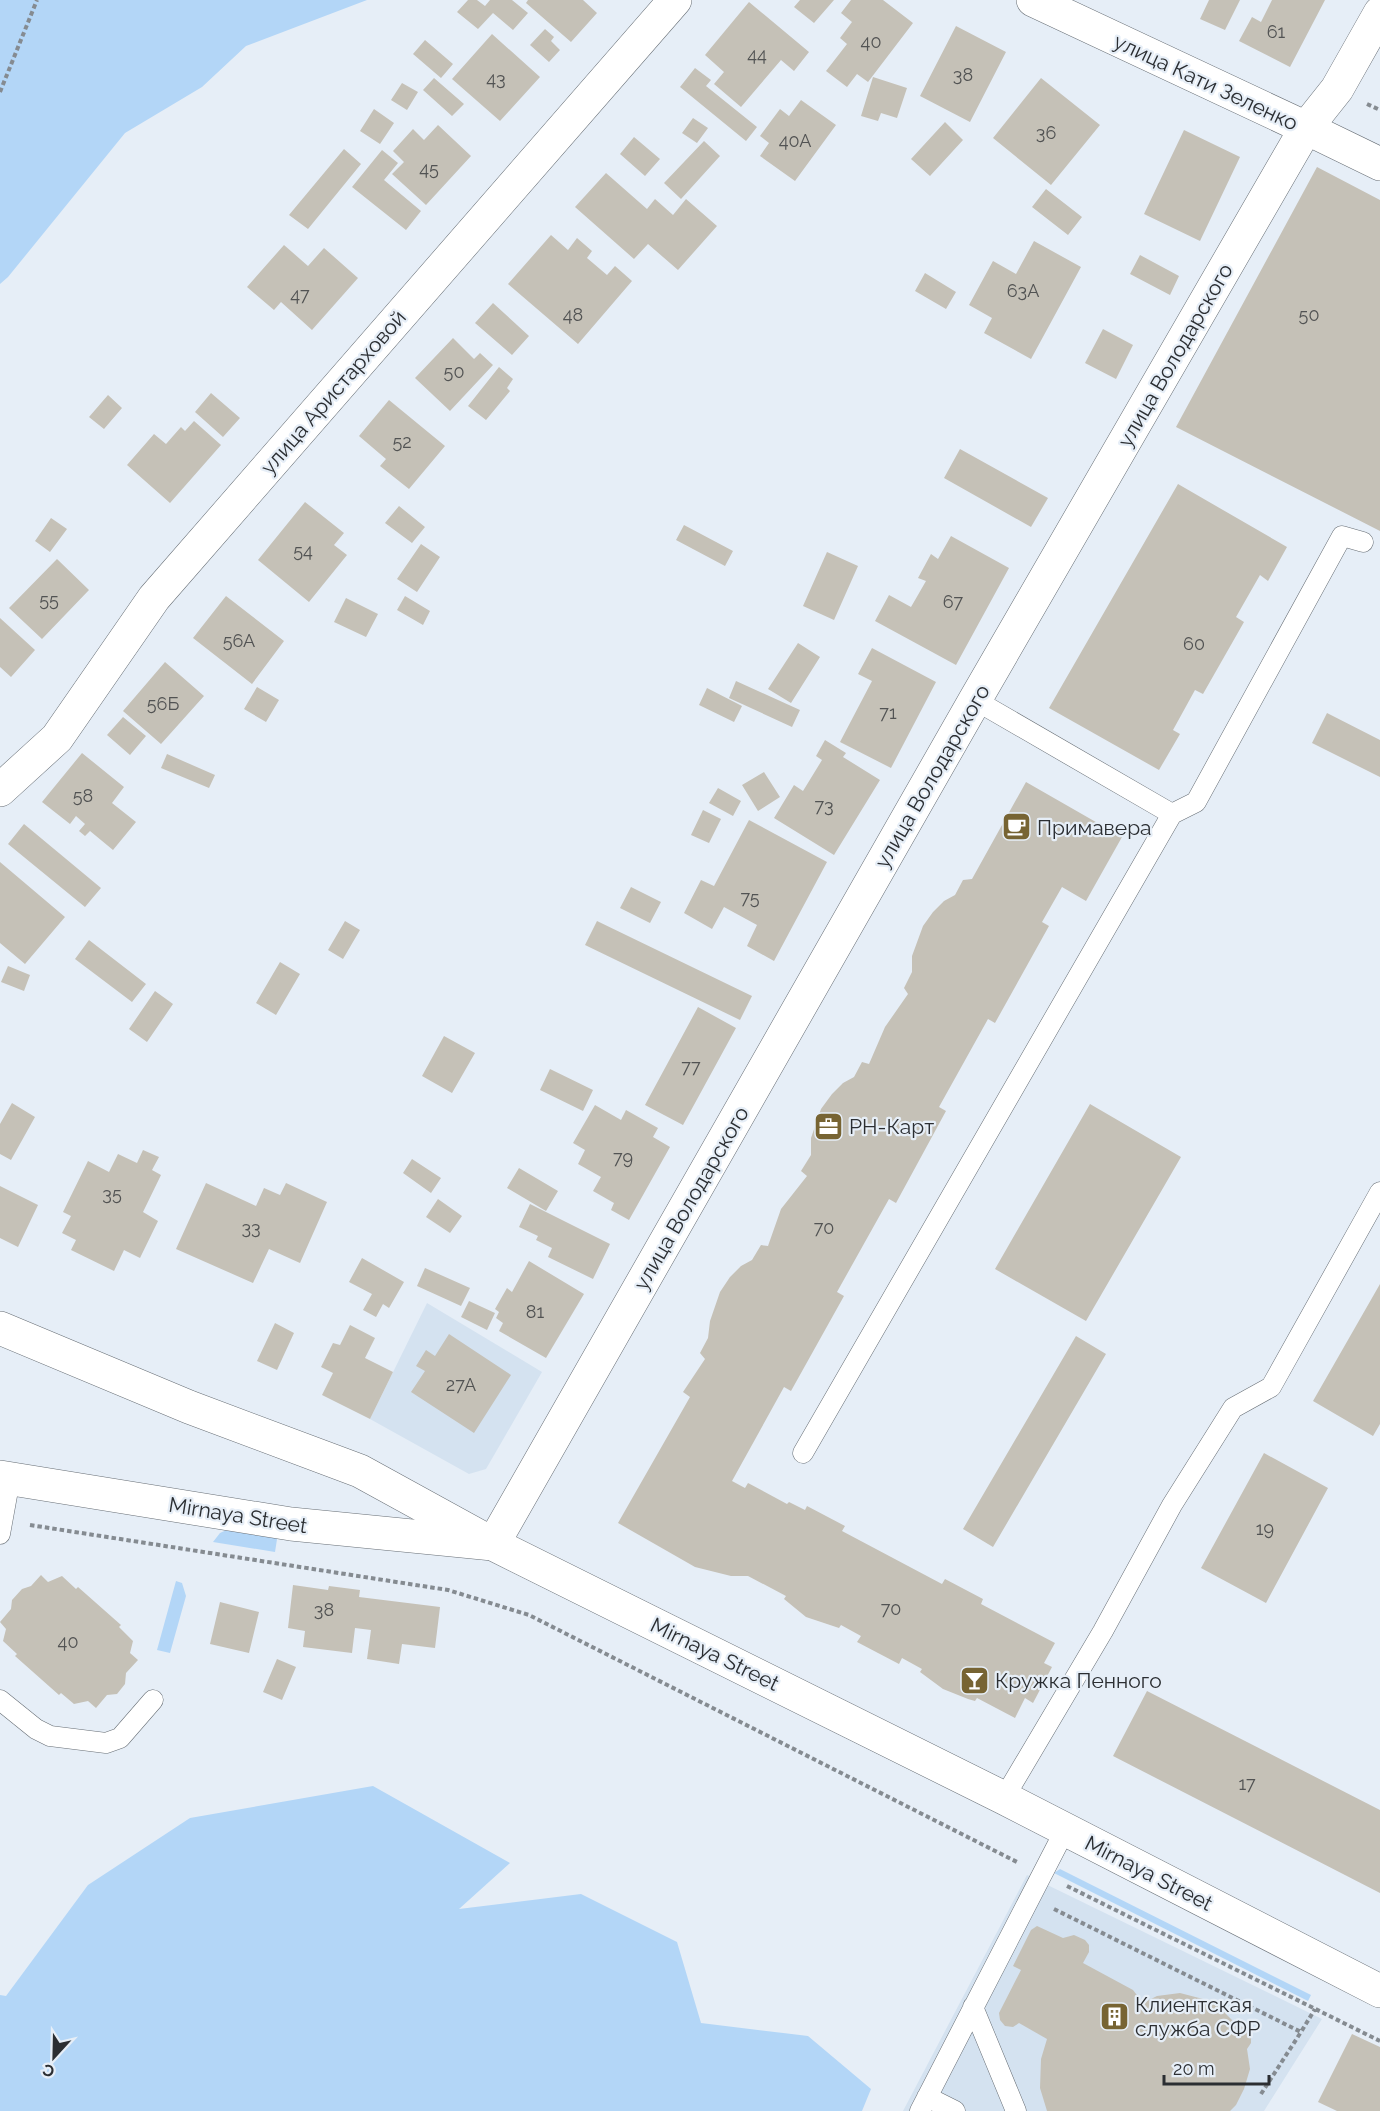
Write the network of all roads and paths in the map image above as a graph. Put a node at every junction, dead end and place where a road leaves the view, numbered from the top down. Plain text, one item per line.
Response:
1 (37, 0) edge
2 (675, 0) edge
3 (1033, 0) edge
4 (1380, 13) edge
5 (0, 92) edge
6 (1306, 128) junction
7 (1380, 164) edge
8 (1363, 542) dead end
9 (975, 700) junction
10 (13, 770) edge
11 (0, 790) edge
12 (1172, 814) junction
13 (1380, 1192) edge
14 (0, 1328) edge
15 (803, 1454) dead end
16 (5, 1478) edge
17 (1, 1527) edge
18 (493, 1544) junction
19 (0, 1700) edge
20 (153, 1700) dead end
21 (1004, 1798) junction
22 (1065, 1830) junction
23 (1042, 1874) junction
24 (1030, 1897) junction
25 (1380, 1991) edge
26 (973, 2007) junction
27 (1315, 2009) junction
28 (1301, 2032) junction
29 (1380, 2041) edge
30 (1262, 2094) dead end
31 (923, 2104) edge
32 (955, 2111) edge
33 (1016, 2111) edge

1 - 5 path
2 - 10 street, улица Аристарховой
3 - 6 street, улица Кати Зеленко
4 - 6 street, улица Володарского
6 - 7 street, улица Кати Зеленко
6 - 9 street, улица Володарского
8 - 12 lane
9 - 12 lane
9 - 18 street, улица Володарского
10 - 11 street, улица Аристарховой
12 - 15 lane
13 - 21 lane
14 - 18 street
16 - 17 lane
16 - 18 street, Mirnaya Street
17 - 23 path
18 - 21 street, Mirnaya Street
19 - 20 lane
21 - 22 street, Mirnaya Street
22 - 23 lane
22 - 25 street, Mirnaya Street
23 - 24 lane
23 - 27 path
24 - 26 lane
24 - 28 path
26 - 31 lane
26 - 33 lane
27 - 28 path
27 - 29 path
28 - 30 path
31 - 32 lane

